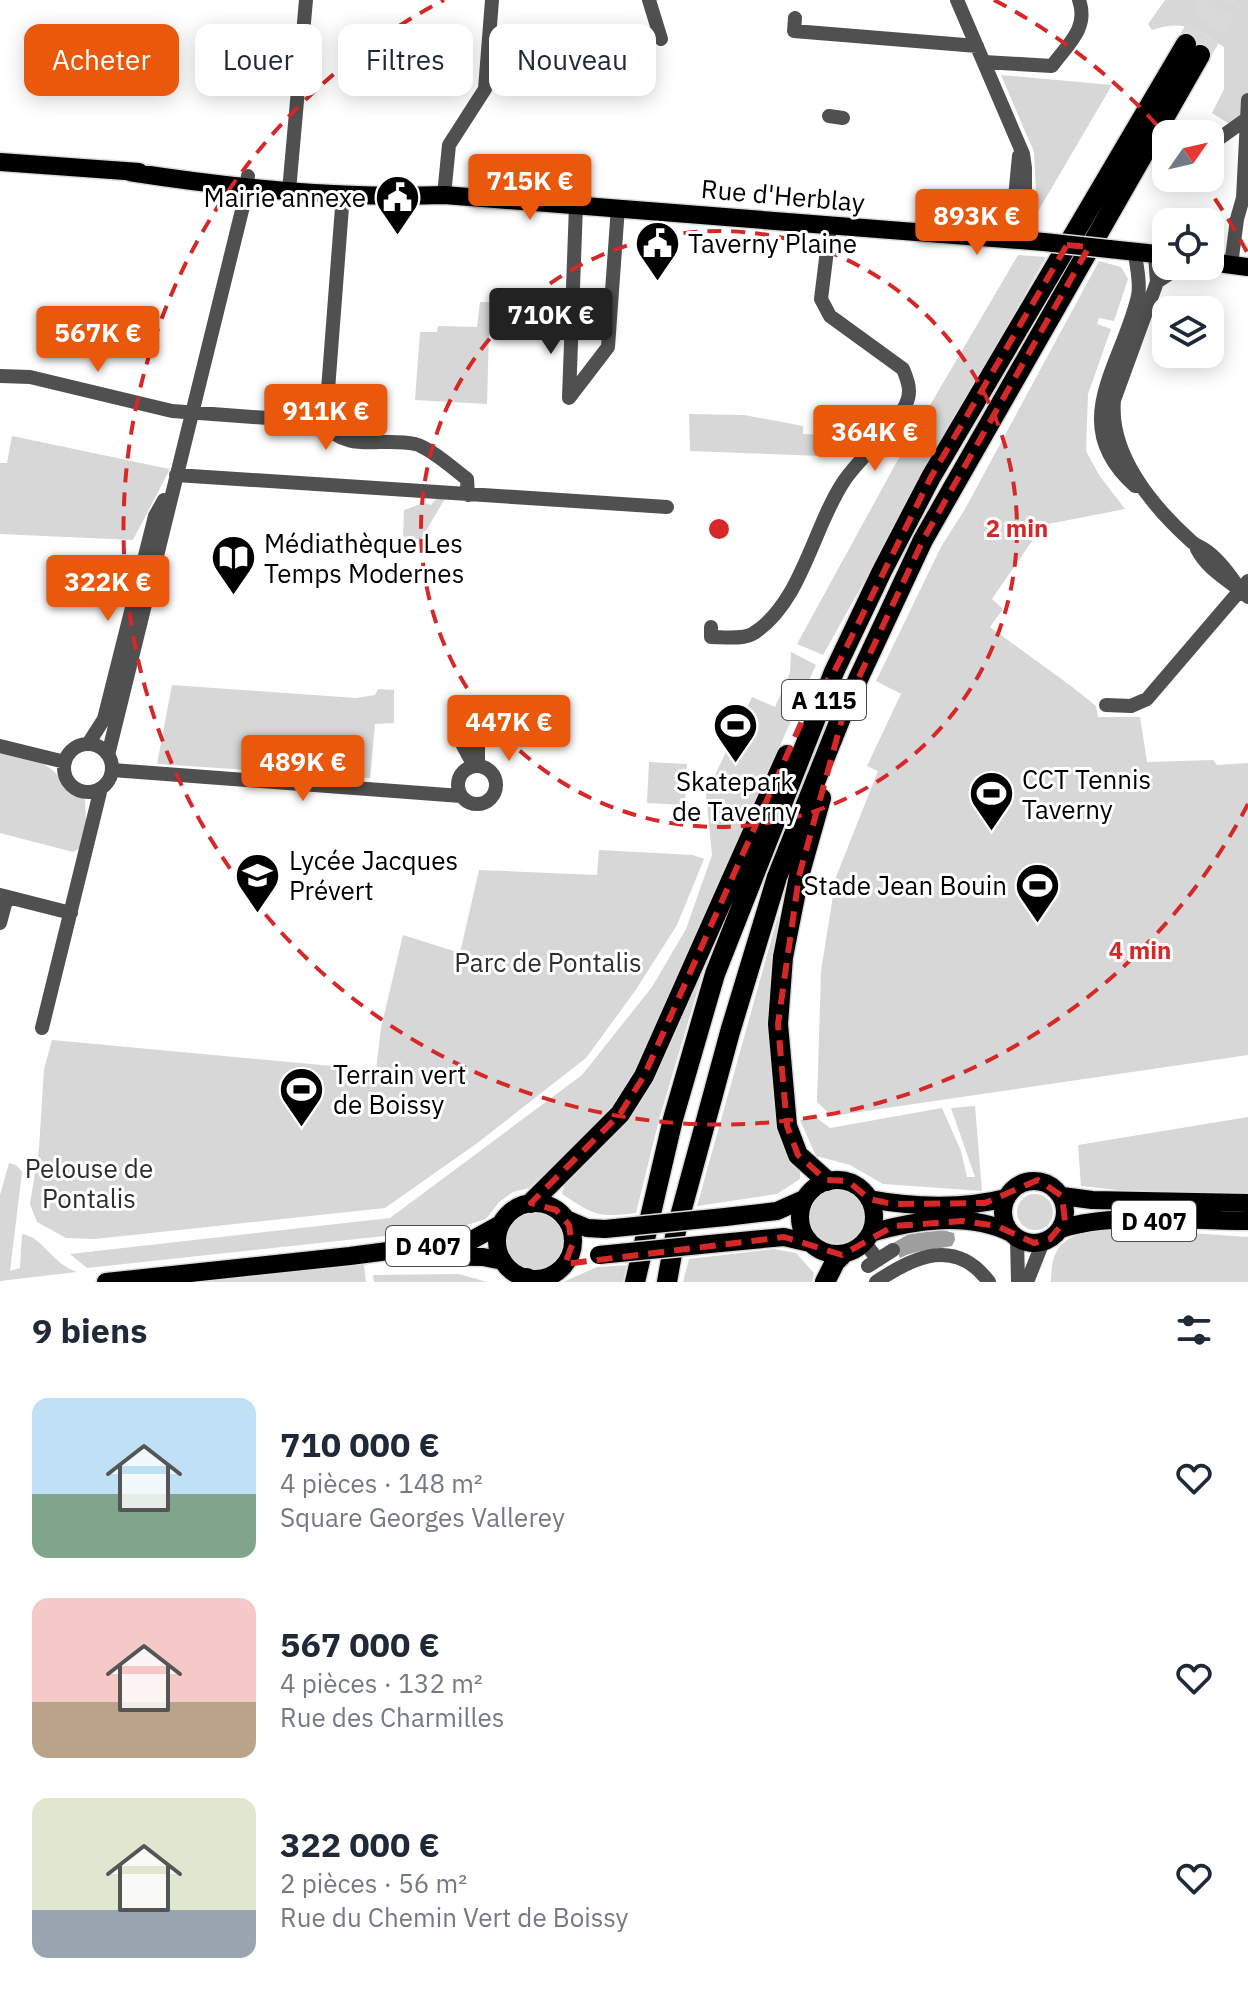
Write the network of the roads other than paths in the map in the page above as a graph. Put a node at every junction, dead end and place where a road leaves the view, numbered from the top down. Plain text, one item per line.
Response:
1 (306, 0) edge
2 (492, 0) edge
3 (649, 0) edge
4 (957, 0) edge
5 (1079, 0) edge
6 (795, 18) dead end
7 (661, 39) dead end
8 (977, 46) junction
9 (984, 62) junction
10 (1248, 100) edge
11 (1243, 122) edge
12 (1224, 135) edge
13 (0, 162) edge
14 (247, 182) junction
15 (289, 185) junction
16 (343, 194) junction
17 (444, 195) junction
18 (576, 205) junction
19 (618, 207) junction
20 (830, 226) junction
21 (1018, 239) junction
22 (1135, 252) junction
23 (1152, 254) edge
24 (1240, 266) edge
25 (1160, 280) edge
26 (1157, 282) joint
27 (0, 376) edge
28 (327, 400) junction
29 (192, 413) junction
30 (303, 421) junction
31 (322, 422) junction
32 (174, 480) junction
33 (468, 495) junction
34 (667, 507) dead end
35 (1163, 510) junction
36 (1245, 589) edge
37 (711, 627) dead end
38 (834, 672) junction
39 (846, 705) junction
40 (1106, 705) dead end
41 (460, 733) dead end
42 (478, 738) dead end
43 (88, 744) junction
44 (0, 746) edge
45 (65, 762) junction
46 (110, 762) junction
47 (476, 766) junction
48 (101, 788) junction
49 (86, 792) junction
50 (461, 796) junction
51 (94, 813) junction
52 (3, 896) edge
53 (71, 913) junction
54 (0, 923) edge
55 (42, 1028) dead end
56 (827, 1181) junction
57 (1062, 1196) junction
58 (1006, 1198) junction
59 (804, 1199) junction
60 (869, 1199) junction
61 (531, 1203) junction
62 (1248, 1203) edge
63 (566, 1219) junction
64 (1248, 1221) edge
65 (501, 1224) junction
66 (1061, 1229) junction
67 (1014, 1236) junction
68 (868, 1238) junction
69 (1043, 1242) junction
70 (810, 1243) junction
71 (893, 1250) dead end
72 (842, 1255) junction
73 (350, 1256) junction
74 (503, 1261) junction
75 (565, 1264) junction
76 (529, 1280) edge
77 (106, 1282) edge
78 (635, 1282) edge
79 (667, 1282) edge
80 (825, 1282) edge
81 (876, 1282) edge
82 (989, 1282) edge
83 (1018, 1282) edge
84 (1027, 1282) edge

1 - 15 street
2 - 17 street
3 - 7 street
4 - 8 street
5 - 9 street
6 - 8 street
8 - 9 street
9 - 21 street
10 - 11 street
11 - 12 street
11 - 24 street
13 - 14 main road, Rue d'Herblay
14 - 15 main road, Rue d'Herblay
14 - 29 street
15 - 16 main road, Rue d'Herblay
15 - 17 main road, Rue d'Herblay
16 - 17 main road, Rue d'Herblay
16 - 28 street
17 - 18 main road, Rue d'Herblay
18 - 19 main road, Rue d'Herblay
18 - 19 street
19 - 20 main road, Rue d'Herblay
20 - 21 main road, Rue d'Herblay
20 - 37 street
21 - 22 main road, Rue d'Herblay, bridge
22 - 23 main road, Rue d'Herblay
22 - 35 street
25 - 26 street
26 - 35 street
27 - 29 street
28 - 30 street
28 - 31 street
29 - 30 street
29 - 32 street
30 - 31 street
31 - 33 street
32 - 33 street
32 - 43 street
32 - 46 street
33 - 34 street
35 - 36 street
36 - 40 street
38 - 39 highway, A 115
38 - 61 highway
38 - 78 highway, A 115
39 - 56 highway
39 - 79 highway, A 115
41 - 47 street
42 - 47 street
43 - 45 street
43 - 46 street
44 - 45 street
45 - 49 street
46 - 48 street
46 - 50 street
47 - 50 street
47 - 50 street
48 - 49 street
48 - 51 street
49 - 51 street
51 - 53 street
52 - 53 street
52 - 54 street
53 - 55 street
56 - 59 main road
56 - 60 main road
57 - 58 main road
57 - 62 main road, D 407
57 - 66 main road
58 - 60 main road
58 - 67 main road
59 - 63 main road, bridge
59 - 70 main road
60 - 68 main road
61 - 63 main road
61 - 65 main road, D 407
63 - 75 main road
64 - 66 main road, D 407
65 - 73 main road, D 407
65 - 74 main road, D 407
66 - 69 main road
67 - 68 main road
67 - 69 main road
67 - 83 street
68 - 71 street
68 - 72 main road
69 - 84 street
70 - 72 main road
70 - 75 main road, D 407, bridge
72 - 80 highway
73 - 74 main road, D 407
73 - 77 main road, D 407
74 - 76 main road, D 407
75 - 76 main road, D 407
81 - 82 street

